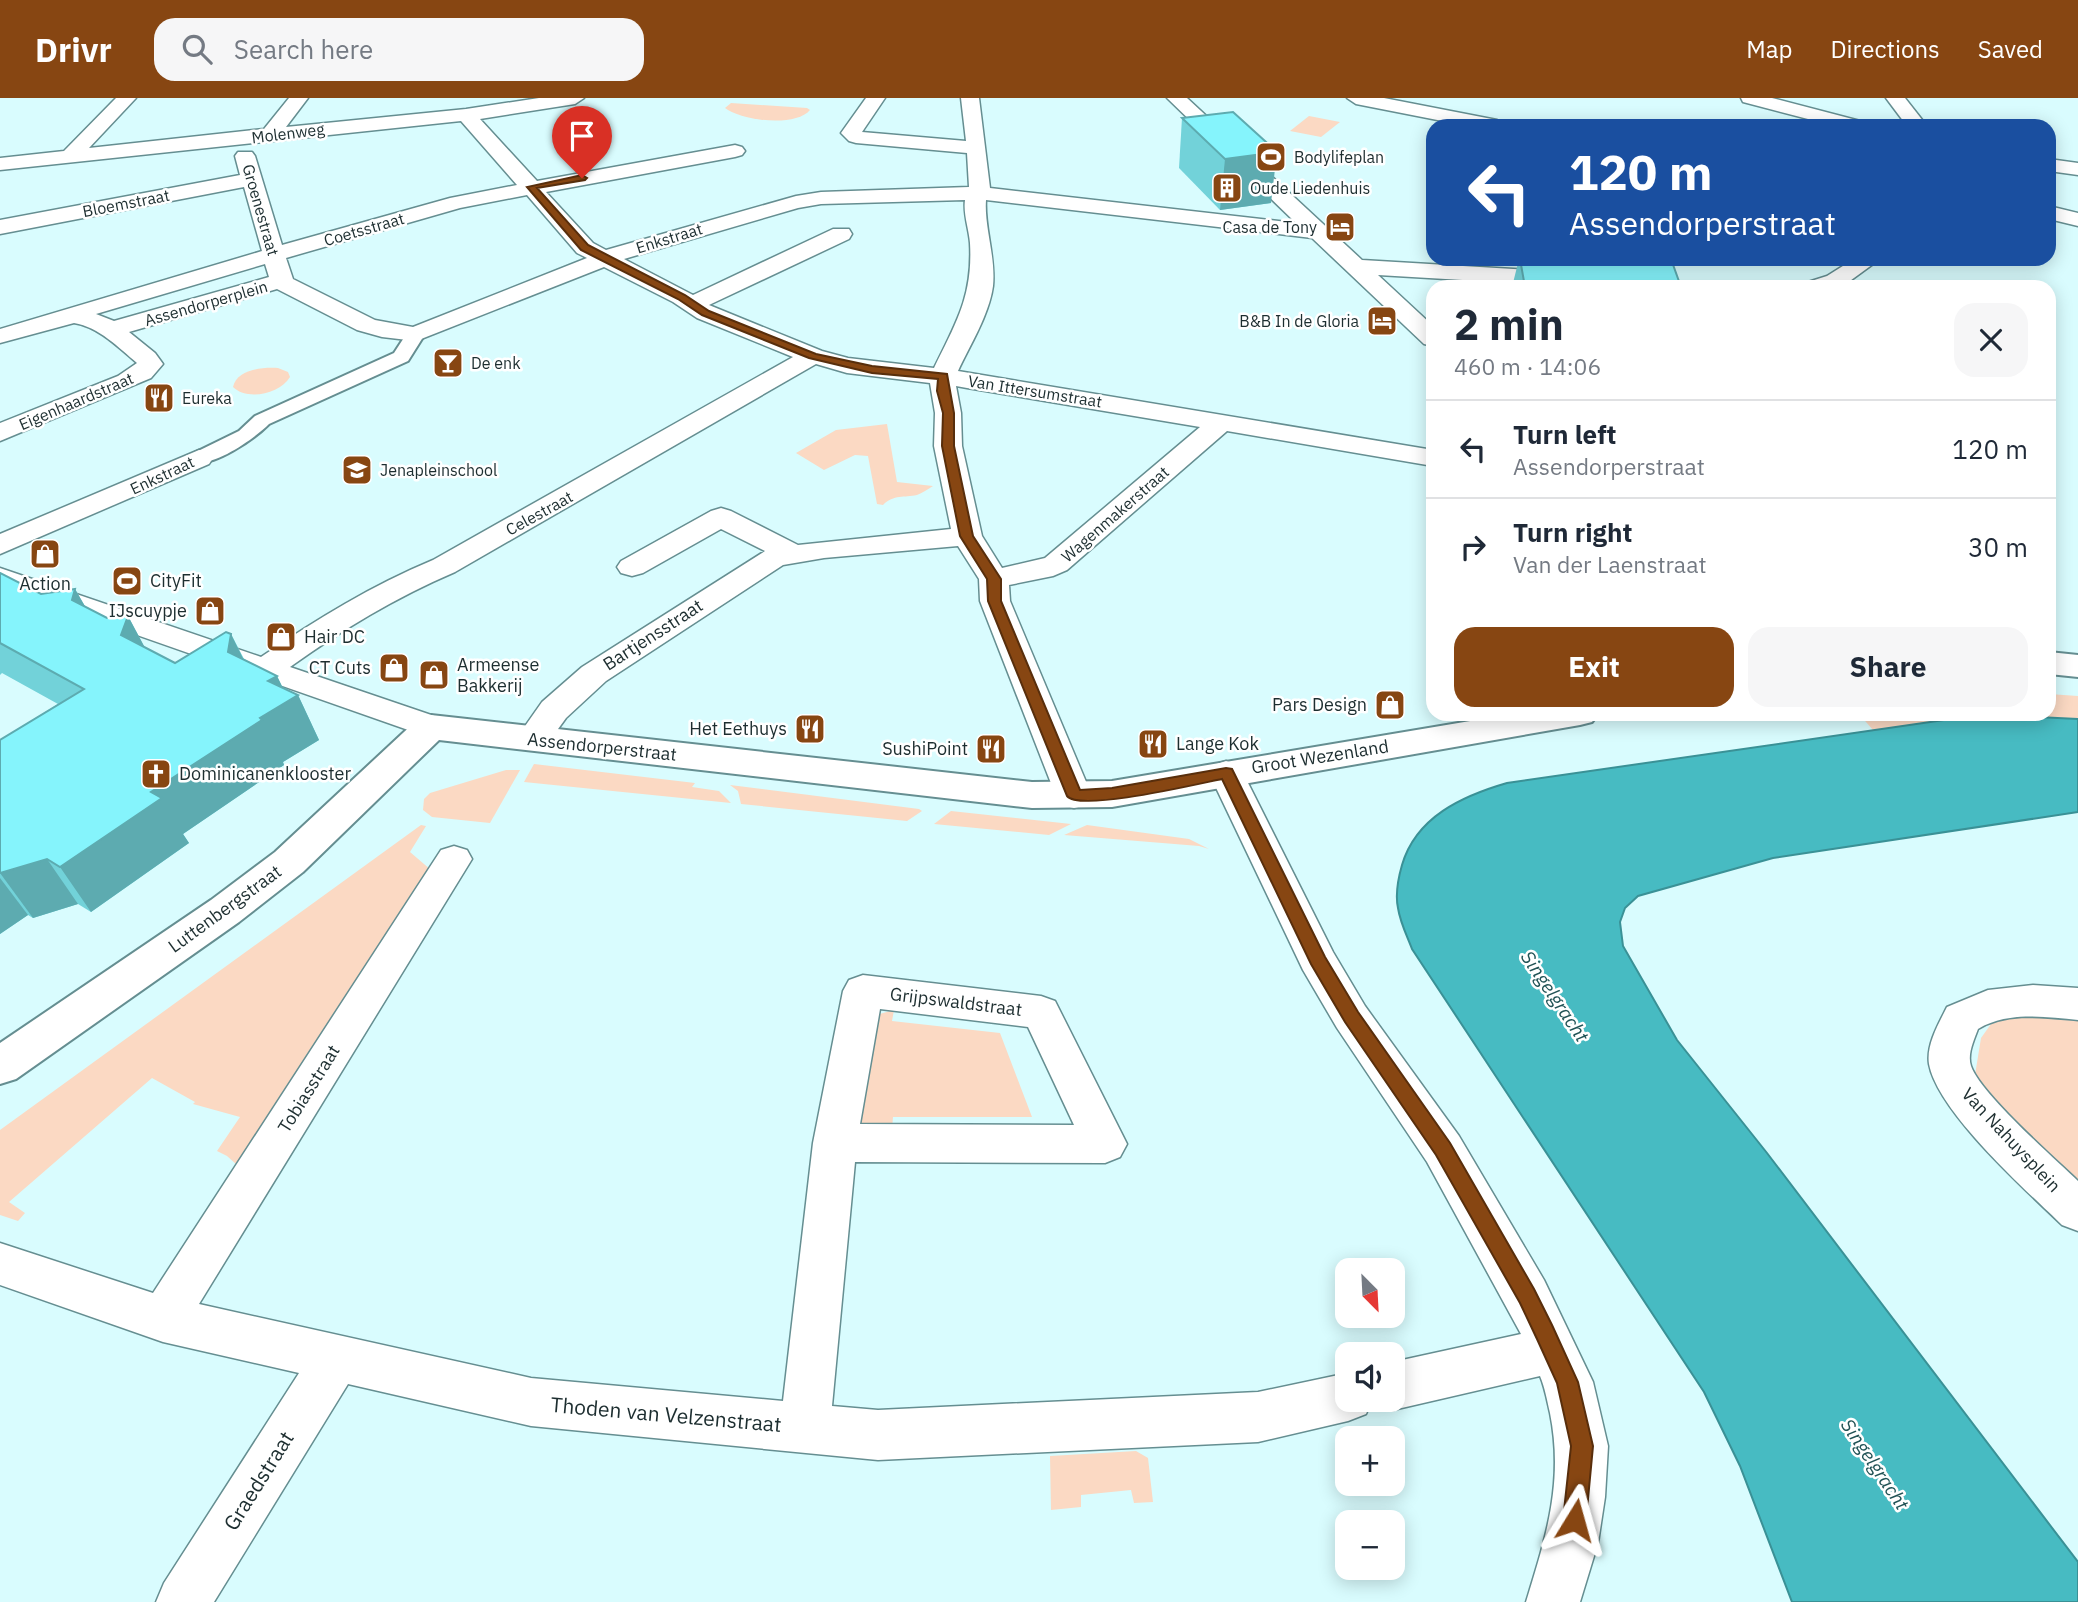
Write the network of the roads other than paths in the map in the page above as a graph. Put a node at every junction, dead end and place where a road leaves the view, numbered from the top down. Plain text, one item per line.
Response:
1 (127, 98) edge
2 (299, 98) edge
3 (575, 98) edge
4 (876, 98) edge
5 (970, 98) edge
6 (1176, 98) edge
7 (1356, 98) edge
8 (1750, 98) edge
9 (1895, 98) edge
10 (1487, 106) dead end
11 (455, 109) edge
12 (1462, 119) edge
13 (1474, 119) edge
14 (1830, 119) edge
15 (1912, 119) edge
16 (271, 133) junction
17 (243, 138) junction
18 (975, 148) junction
19 (735, 150) dead end
20 (71, 155) junction
21 (0, 164) edge
22 (2056, 166) edge
23 (2078, 169) edge
24 (253, 179) junction
25 (531, 187) junction
26 (979, 193) junction
27 (2056, 214) edge
28 (2078, 220) edge
29 (0, 227) edge
30 (1321, 232) junction
31 (841, 234) dead end
32 (274, 254) junction
33 (604, 258) junction
34 (1426, 266) edge
35 (1458, 266) edge
36 (1858, 266) edge
37 (1358, 267) junction
38 (1583, 280) edge
39 (1837, 280) edge
40 (281, 281) junction
41 (692, 304) junction
42 (74, 316) junction
43 (110, 330) junction
44 (1426, 332) edge
45 (416, 334) junction
46 (0, 336) edge
47 (813, 356) junction
48 (150, 364) joint
49 (943, 376) junction
50 (1223, 421) junction
51 (0, 433) edge
52 (1426, 457) edge
53 (199, 458) joint
54 (967, 536) junction
55 (0, 545) edge
56 (791, 553) junction
57 (632, 567) dead end
58 (0, 577) edge
59 (994, 579) junction
60 (2056, 664) edge
61 (2078, 666) edge
62 (265, 668) junction
63 (1538, 721) edge
64 (431, 727) junction
65 (533, 739) junction
66 (1226, 773) junction
67 (1074, 796) junction
68 (454, 859) dead end
69 (2078, 1004) edge
70 (0, 1066) edge
71 (835, 1143) junction
72 (2078, 1211) edge
73 (0, 1264) edge
74 (163, 1319) junction
75 (1553, 1350) junction
76 (335, 1360) junction
77 (1405, 1383) edge
78 (1335, 1399) edge
79 (805, 1429) junction
80 (183, 1602) edge
81 (1553, 1602) edge

1 - 20 street
2 - 16 street
3 - 11 street, Molenweg
4 - 18 street
5 - 18 street
6 - 30 street
7 - 12 street
8 - 14 street
9 - 15 street
10 - 13 street
11 - 16 street, Molenweg
11 - 25 street, Van Ittersumstraat
16 - 17 street, Molenweg
17 - 20 street, Molenweg
17 - 24 street, Groenestraat
18 - 26 street
19 - 25 street, Coetsstraat
20 - 21 street, Molenweg
22 - 23 street
24 - 29 street, Bloemstraat
24 - 32 street, Groenestraat
25 - 32 street, Coetsstraat
25 - 33 street, Van Ittersumstraat
26 - 30 street, Enkstraat
26 - 33 street, Enkstraat
26 - 49 street
27 - 28 street
30 - 37 street
31 - 41 street
32 - 40 street, Groenestraat
32 - 42 street, Coetsstraat
33 - 41 street, Van Ittersumstraat
33 - 45 street, Enkstraat
34 - 37 street
35 - 38 street
36 - 39 street
37 - 44 street
40 - 43 street, Assendorperplein
40 - 45 street, Assendorperplein
41 - 47 street, Van Ittersumstraat
42 - 43 street, Assendorperplein
42 - 46 street, Coetsstraat
43 - 48 street, Assendorperplein
45 - 53 street, Enkstraat
47 - 49 street, Van Ittersumstraat
47 - 62 street, Celestraat
48 - 51 street, Eigenhaardstraat
49 - 50 street, Van Ittersumstraat
49 - 54 street
50 - 52 street, Van Ittersumstraat
50 - 59 street, Wagenmakerstraat
53 - 55 street, Enkstraat
54 - 56 street, Bartjensstraat
54 - 59 street
56 - 57 street
56 - 65 street, Bartjensstraat
58 - 62 street, Assendorperstraat
59 - 67 street
60 - 61 main road
62 - 64 street, Assendorperstraat
63 - 66 main road, Groot Wezenland
64 - 65 main road, Assendorperstraat
64 - 70 main road, Luttenbergstraat
65 - 67 main road, Assendorperstraat
66 - 67 main road, Assendorperstraat
66 - 75 street, Groot Wezenland
68 - 74 street, Tobiasstraat
69 - 72 street, Van Nahuysplein
71 - 71 street, Grijpswaldstraat
71 - 79 street, Grijpswaldstraat
73 - 74 street, Thoden van Velzenstraat
74 - 76 street, Thoden van Velzenstraat
75 - 77 street
75 - 81 street, Groot Wezenland
76 - 79 street, Thoden van Velzenstraat
76 - 80 street, Graedstraat
78 - 79 street, Thoden van Velzenstraat

